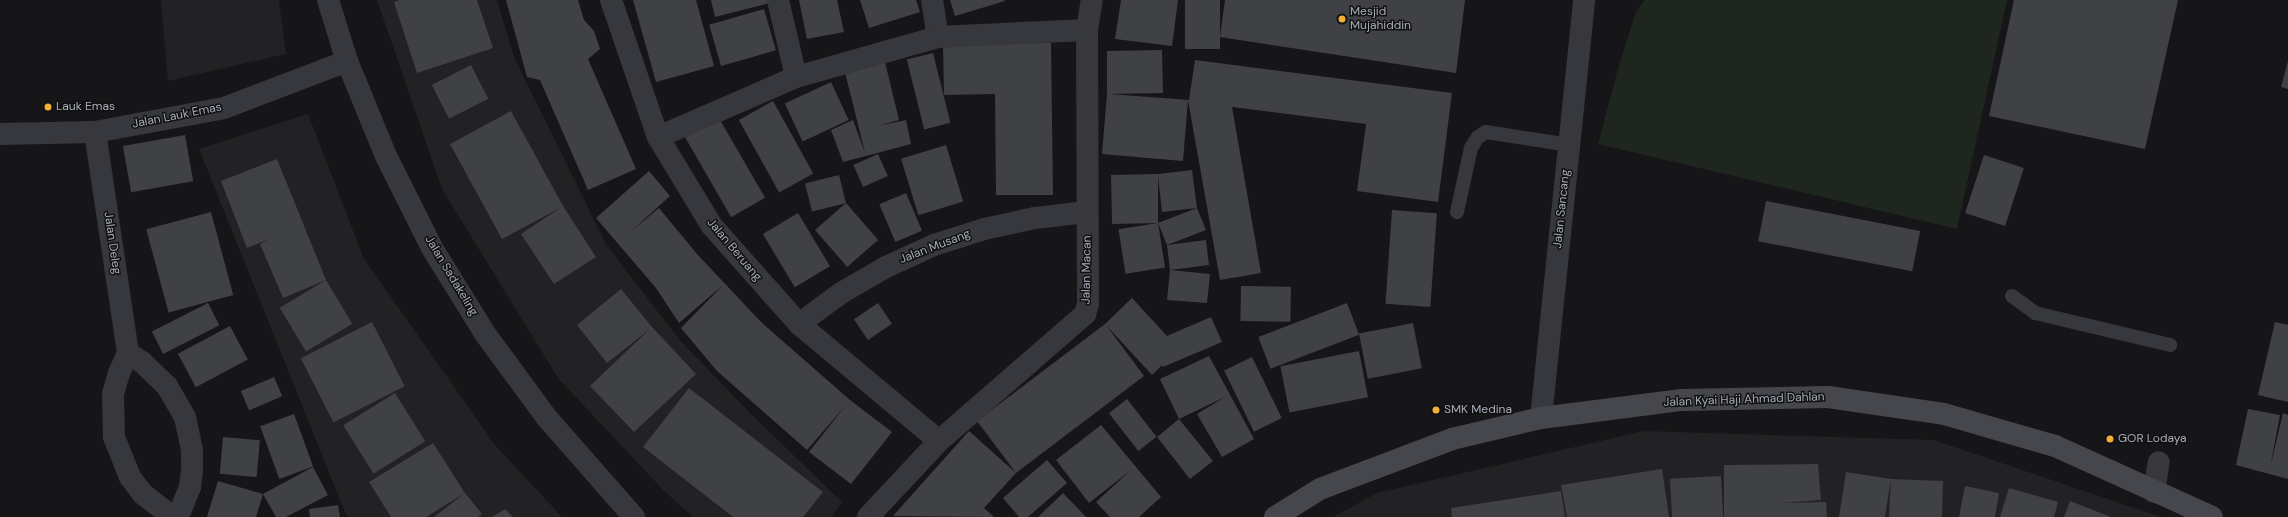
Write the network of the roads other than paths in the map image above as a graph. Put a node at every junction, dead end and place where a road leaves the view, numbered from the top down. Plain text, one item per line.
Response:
1 (328, 0) edge
2 (611, 0) edge
3 (778, 0) edge
4 (932, 0) edge
5 (1092, 0) edge
6 (1584, 0) edge
7 (1088, 30) junction
8 (938, 38) junction
9 (347, 61) junction
10 (796, 77) junction
11 (95, 132) junction
12 (0, 134) edge
13 (658, 137) junction
14 (1569, 145) junction
15 (1087, 212) junction
16 (1457, 212) dead end
17 (2012, 296) dead end
18 (799, 324) junction
19 (2170, 345) dead end
20 (128, 353) junction
21 (1541, 418) junction
22 (939, 441) junction
23 (2159, 462) dead end
24 (2154, 492) junction
25 (172, 517) edge
26 (178, 517) edge
27 (634, 517) edge
28 (868, 517) edge
29 (1275, 517) edge
30 (2212, 517) edge

1 - 9 street, Jalan Sadakeling
2 - 13 street, Jalan Beruang
3 - 10 street
4 - 8 street
5 - 7 street, Jalan Macan
6 - 14 street, Jalan Sancang
7 - 8 street
7 - 15 street, Jalan Macan
8 - 10 street
9 - 11 street, Jalan Lauk Emas
9 - 27 street, Jalan Sadakeling
10 - 13 street
11 - 12 street, Jalan Lauk Emas
11 - 20 street, Jalan Deleg
13 - 18 street, Jalan Beruang
14 - 16 lane
14 - 21 street, Jalan Sancang
15 - 18 street, Jalan Musang
15 - 22 street, Jalan Macan
17 - 19 lane
18 - 22 street, Jalan Beruang
20 - 25 street
20 - 26 street
21 - 24 main road, Jalan Kyai Haji Ahmad Dahlan
21 - 29 main road, Jalan Kyai Haji Ahmad Dahlan
22 - 28 street, Jalan Macan
23 - 24 street
24 - 30 main road, Jalan Kyai Haji Ahmad Dahlan

